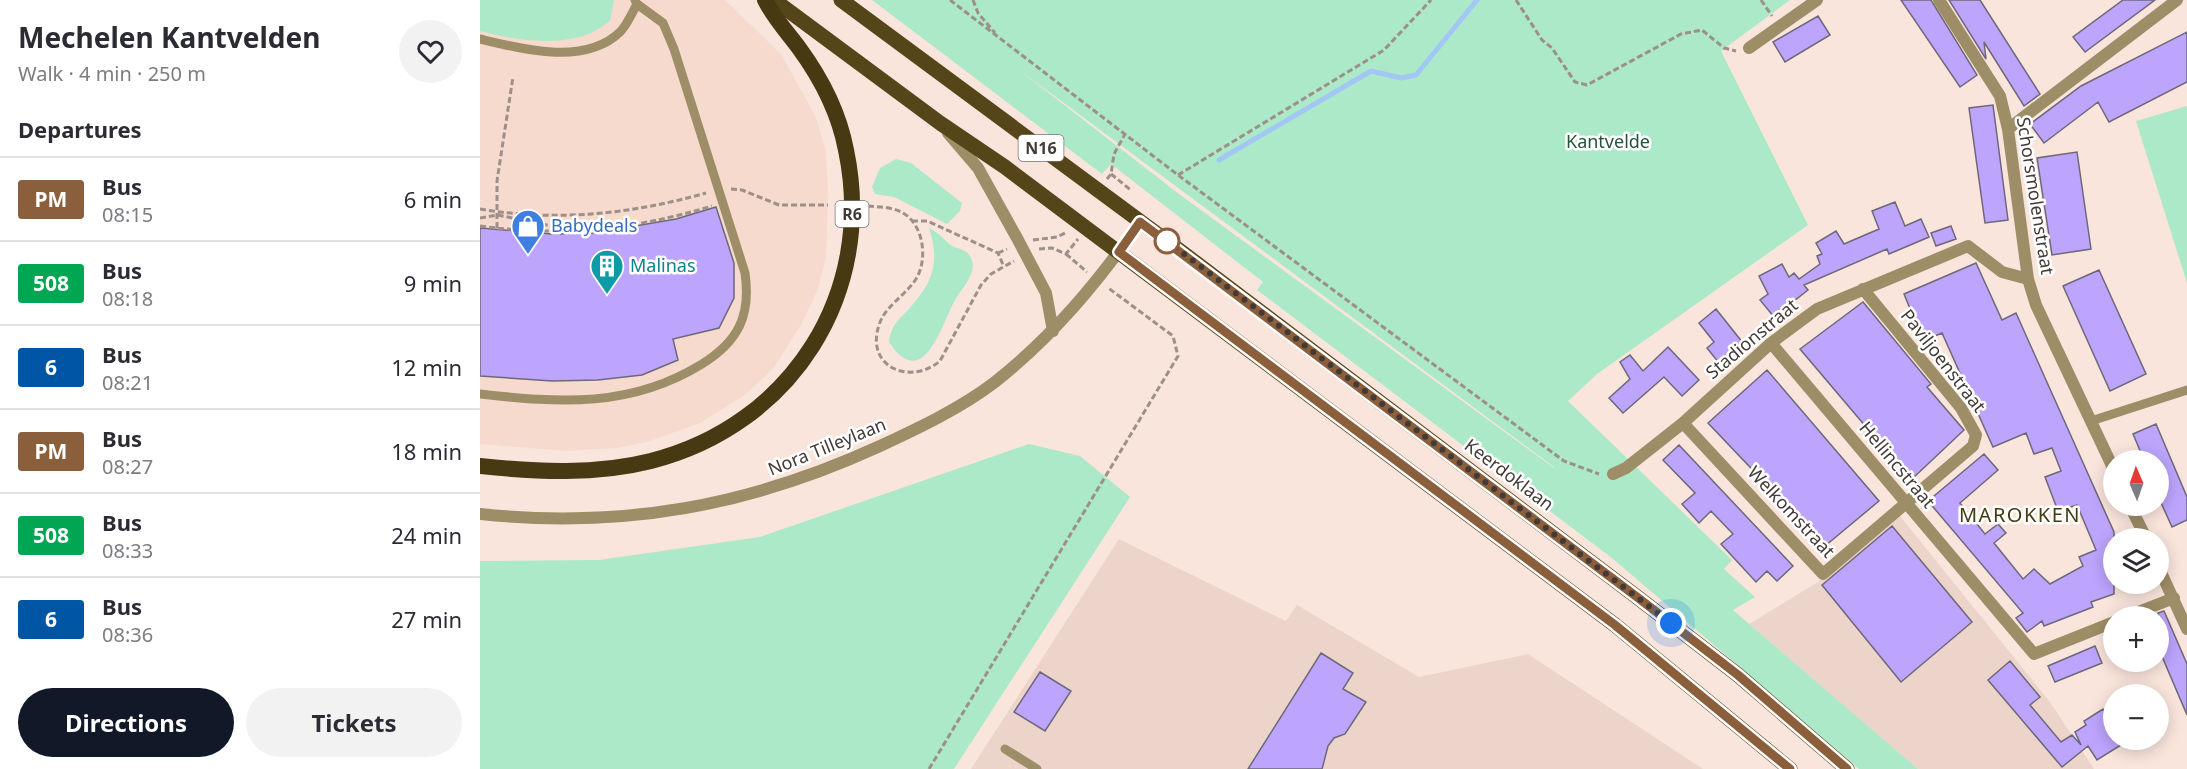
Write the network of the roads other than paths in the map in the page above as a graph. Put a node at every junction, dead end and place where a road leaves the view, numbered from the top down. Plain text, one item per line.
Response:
1 (765, 0) edge
2 (774, 0) edge
3 (841, 0) edge
4 (1817, 0) edge
5 (1939, 0) edge
6 (2173, 1) edge
7 (636, 2) edge
8 (480, 39) edge
9 (1749, 48) road end
10 (940, 123) junction
11 (2008, 129) junction
12 (1140, 222) junction
13 (1119, 252) junction
14 (2028, 279) junction
15 (1863, 289) junction
16 (1053, 331) junction
17 (1771, 343) junction
18 (2187, 390) edge
19 (480, 394) edge
20 (2091, 421) junction
21 (1683, 423) junction
22 (2105, 450) edge
23 (480, 466) edge
24 (1613, 474) road end
25 (1905, 503) junction
26 (480, 514) edge
27 (2169, 588) edge
28 (2174, 598) junction
29 (2154, 606) edge
30 (2103, 626) edge
31 (2187, 629) edge
32 (1005, 749) dead end
33 (1037, 769) edge
34 (1790, 769) edge
35 (1847, 769) edge

1 - 23 highway, R6
2 - 10 main road, N16
3 - 12 main road, N16
4 - 9 street
5 - 11 street, Schorsmolenstraat
6 - 11 street
7 - 8 lane
7 - 19 lane
10 - 13 main road, N16
10 - 16 street
11 - 14 street, Schorsmolenstraat
12 - 13 street, Nora Tilleylaan
12 - 35 main road, Keerdoklaan / N16
13 - 16 street, Nora Tilleylaan
13 - 34 main road, N16
14 - 15 street, Stadionstraat
14 - 20 street, Schorsmolenstraat
15 - 17 street, Stadionstraat
15 - 25 street, Paviljoenstraat
16 - 26 street, Nora Tilleylaan
17 - 21 street, Stadionstraat
17 - 25 street, Hellincstraat
18 - 20 lane
20 - 22 street, Schorsmolenstraat
21 - 24 street, Stadionstraat
21 - 25 street, Welkomstraat
25 - 30 street, Hellincstraat
27 - 28 street
28 - 29 street
28 - 31 street
32 - 33 lane

